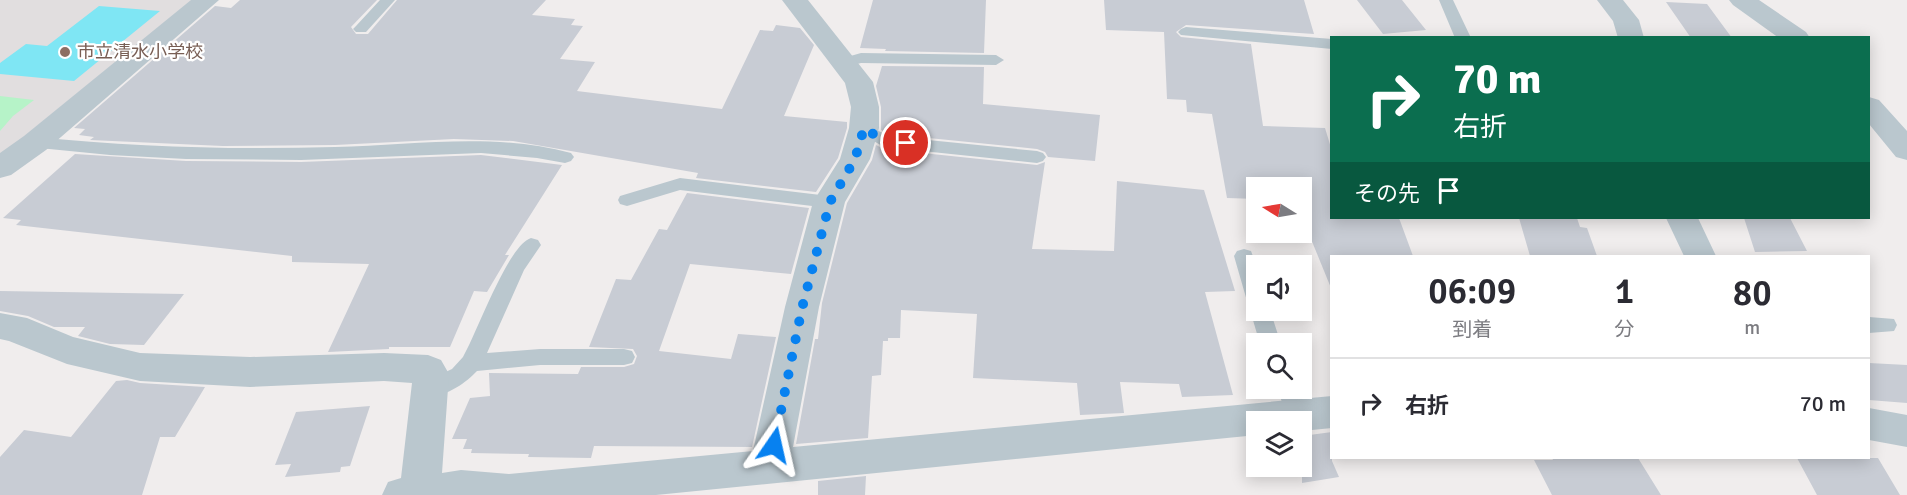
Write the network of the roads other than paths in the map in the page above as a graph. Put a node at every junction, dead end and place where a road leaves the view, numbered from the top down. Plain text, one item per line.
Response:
1 (206, 0) edge
2 (387, 0) edge
3 (795, 0) edge
4 (1446, 0) edge
5 (1610, 0) edge
6 (1742, 0) edge
7 (361, 29) dead end
8 (1186, 32) dead end
9 (1462, 36) edge
10 (1630, 36) edge
11 (1794, 36) edge
12 (1330, 44) edge
13 (996, 60) dead end
14 (846, 62) junction
15 (1870, 107) edge
16 (864, 128) junction
17 (34, 143) junction
18 (1907, 150) edge
19 (565, 157) dead end
20 (1037, 157) dead end
21 (0, 168) edge
22 (627, 200) dead end
23 (830, 202) junction
24 (1682, 219) edge
25 (531, 245) dead end
26 (1700, 255) edge
27 (1244, 256) dead end
28 (1246, 263) edge
29 (0, 326) edge
30 (624, 357) dead end
31 (471, 363) junction
32 (430, 389) junction
33 (1306, 405) edge
34 (1870, 424) edge
35 (1907, 431) edge
36 (770, 468) junction
37 (411, 493) edge
38 (509, 494) edge

1 - 17 street
2 - 7 lane
3 - 14 street
4 - 9 lane
5 - 10 street
6 - 11 street
8 - 12 lane
13 - 14 lane
14 - 16 street
15 - 18 street
16 - 20 lane
16 - 23 street
17 - 19 lane
17 - 21 street
22 - 23 lane
23 - 36 street
24 - 26 street
25 - 31 lane
27 - 28 lane
29 - 32 street
30 - 31 lane
31 - 32 lane
32 - 37 street
33 - 36 street
34 - 35 street
36 - 38 street
37 - 38 street

